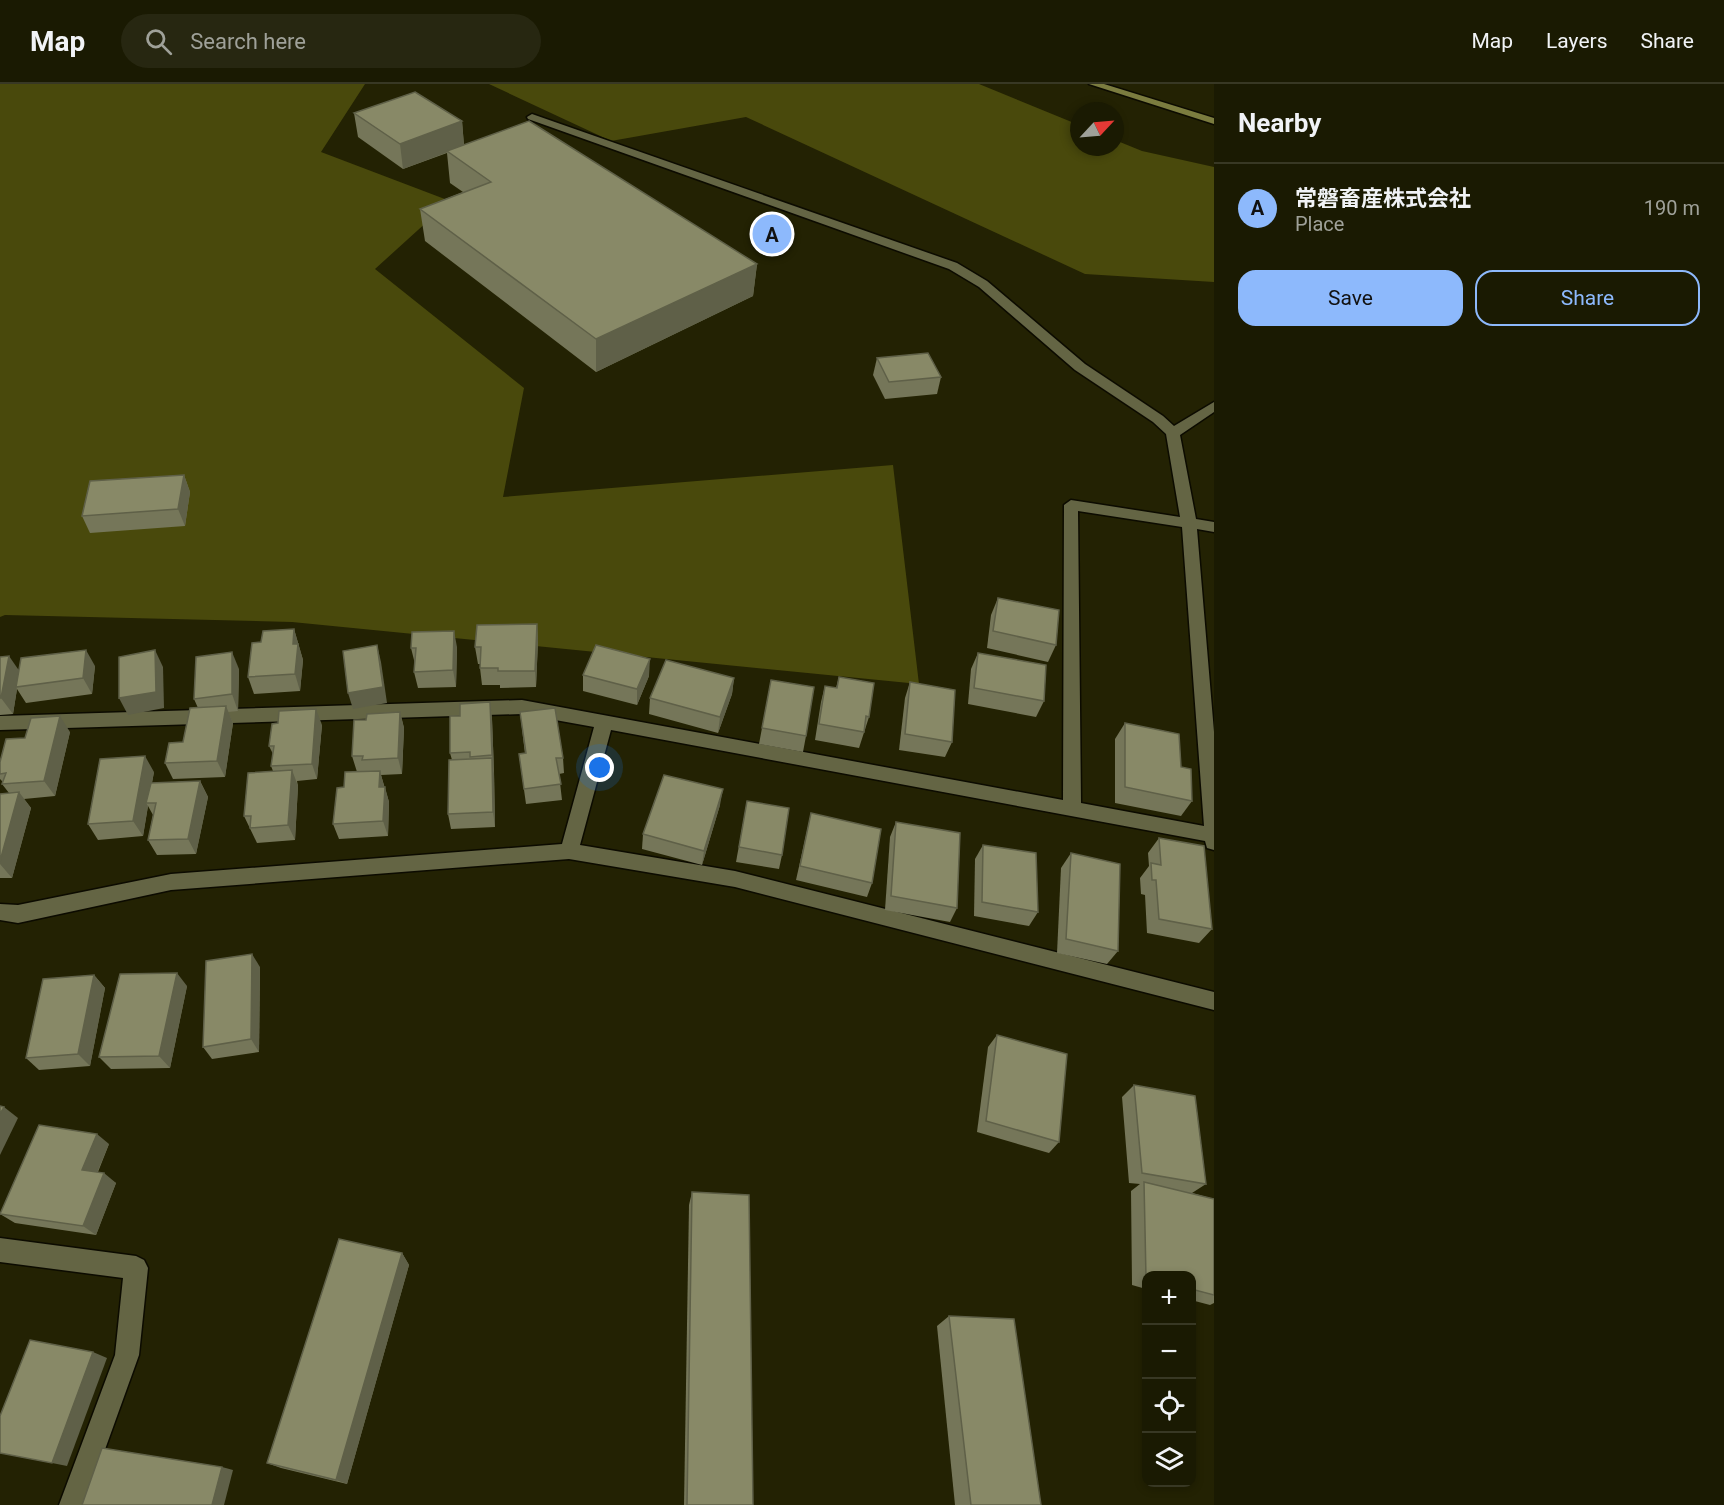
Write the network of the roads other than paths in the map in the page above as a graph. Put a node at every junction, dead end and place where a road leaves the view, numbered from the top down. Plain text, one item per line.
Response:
1 (1094, 84) edge
2 (532, 117) dead end
3 (1214, 121) edge
4 (1214, 406) edge
5 (1173, 433) junction
6 (1189, 523) junction
7 (1214, 527) edge
8 (0, 723) edge
9 (604, 723) junction
10 (1210, 748) edge
11 (1072, 808) junction
12 (1213, 834) edge
13 (1214, 842) edge
14 (569, 851) junction
15 (0, 912) edge
16 (1214, 1001) edge
17 (0, 1250) edge
18 (72, 1505) edge

1 - 3 street
2 - 5 street
4 - 5 street
5 - 6 street
6 - 7 street
6 - 10 street
6 - 11 street
8 - 9 street
9 - 11 street
9 - 14 street
10 - 12 street
11 - 12 street
12 - 13 street
14 - 15 street
14 - 16 street
17 - 18 street

